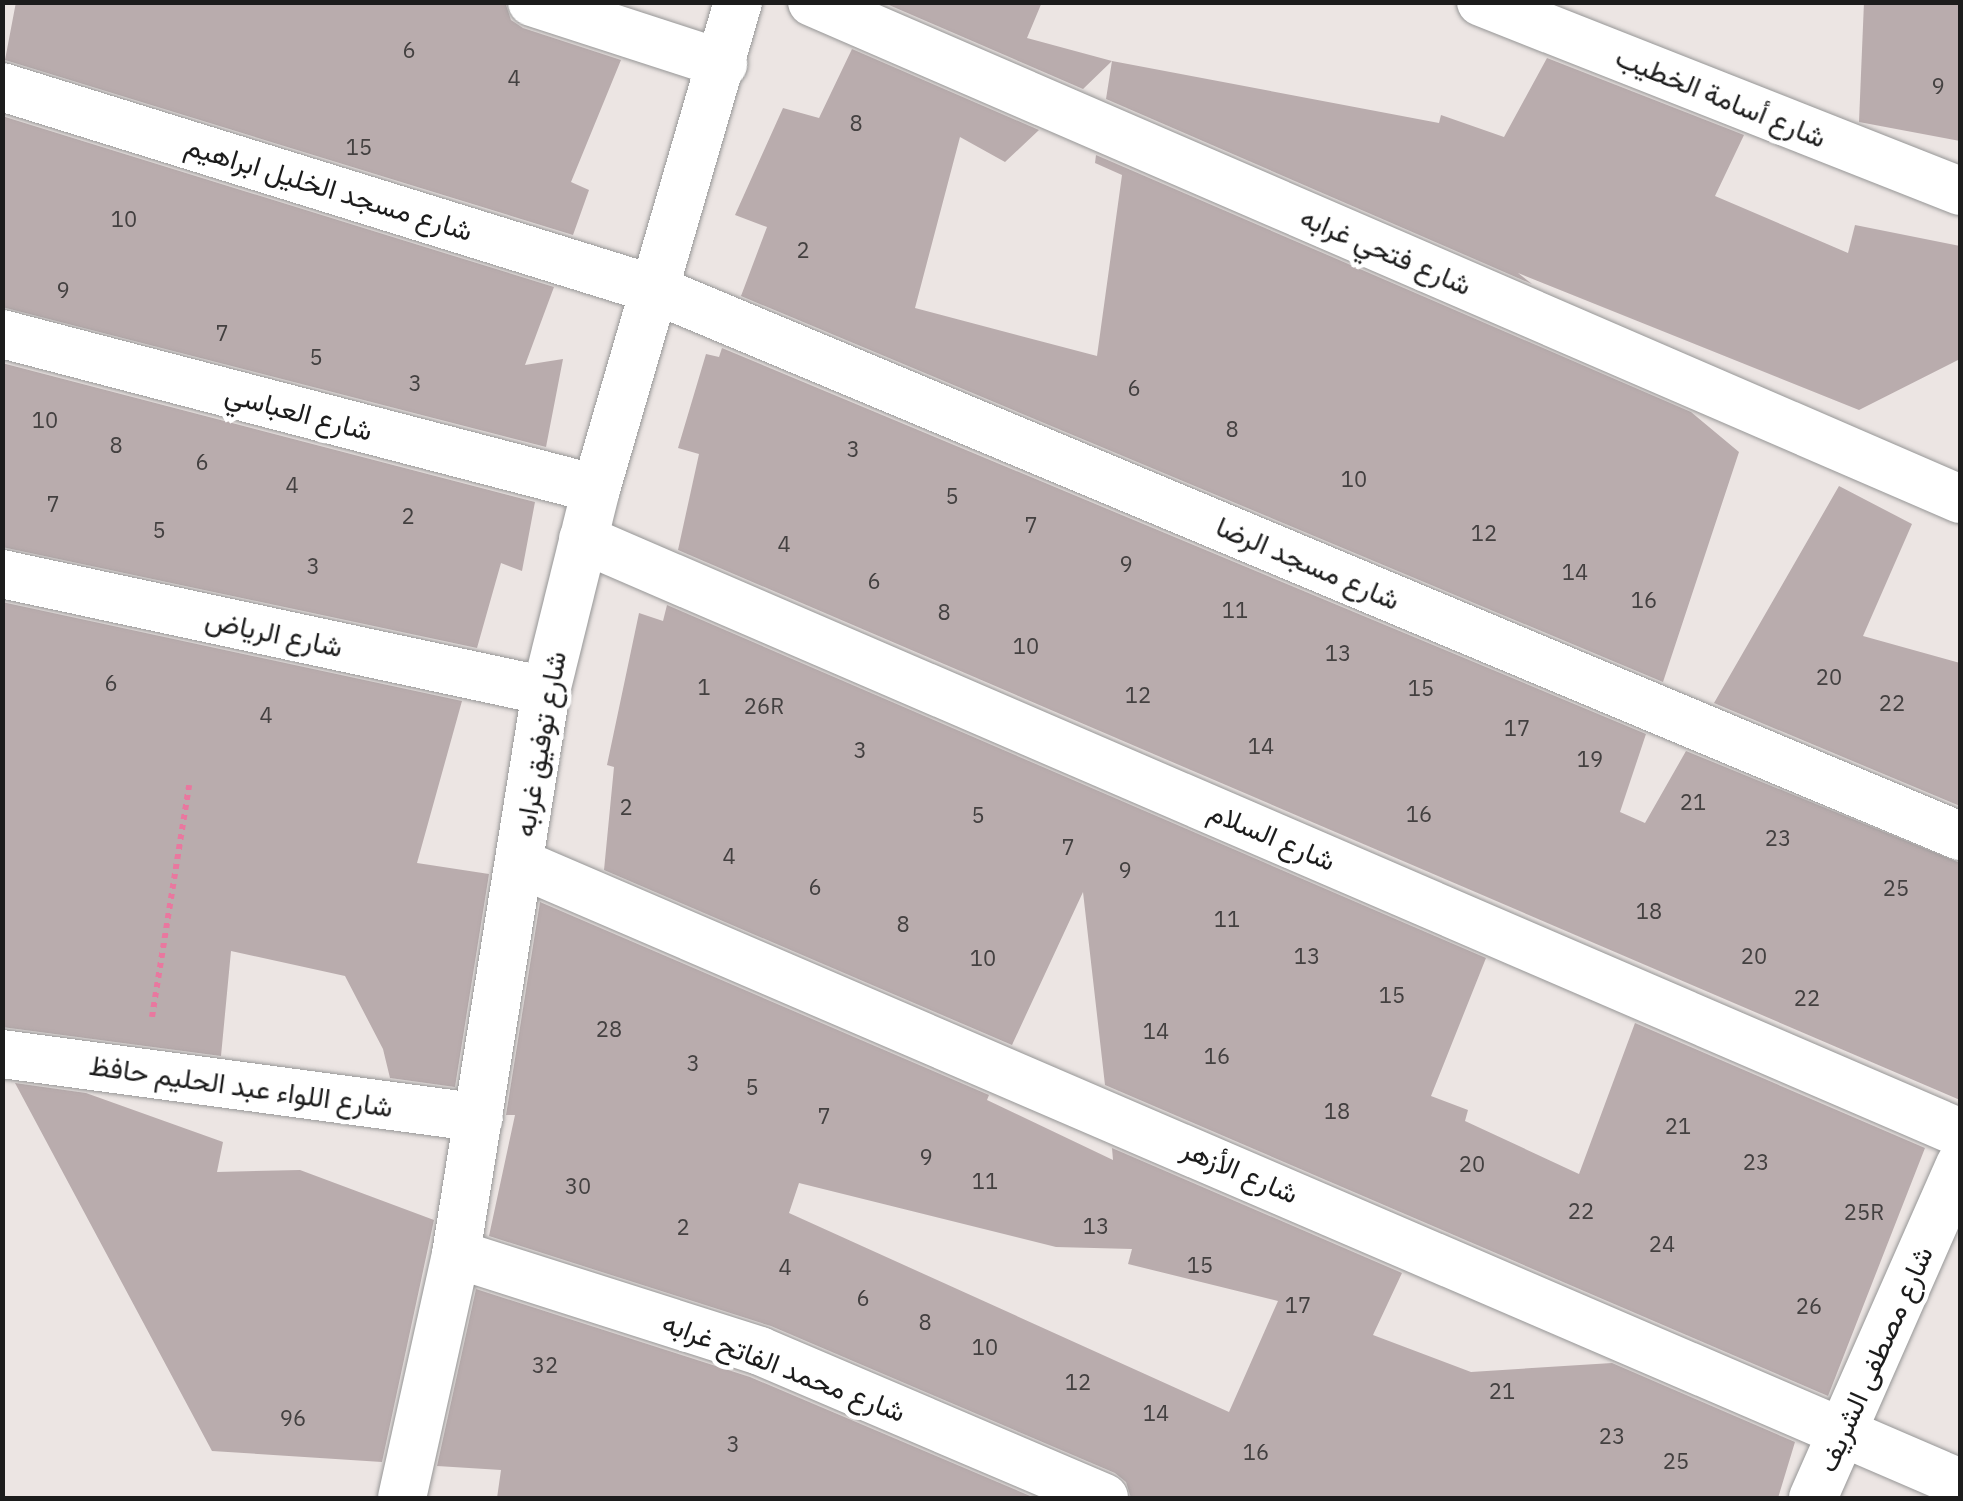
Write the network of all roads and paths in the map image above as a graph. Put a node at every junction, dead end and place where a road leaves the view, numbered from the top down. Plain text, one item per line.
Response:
1 (532, 2) edge
2 (738, 2) edge
3 (812, 2) edge
4 (1481, 2) edge
5 (723, 64) junction
6 (2, 87) edge
7 (1960, 191) edge
8 (656, 290) junction
9 (2, 334) edge
10 (596, 489) junction
11 (1960, 499) edge
12 (584, 540) junction
13 (2, 574) edge
14 (546, 691) junction
15 (189, 785) dead end
16 (1960, 836) edge
17 (519, 863) junction
18 (2, 1054) edge
19 (143, 1073) junction
20 (479, 1118) junction
21 (1960, 1133) edge
22 (1960, 1166) edge
23 (456, 1254) junction
24 (1844, 1432) junction
25 (1960, 1483) edge
26 (402, 1498) edge
27 (1104, 1498) edge
28 (1813, 1498) edge

1 - 5 street
2 - 5 street, شارع توفيق غرابه
3 - 11 street, شارع فتحي غرابه
4 - 7 street, شارع أسامة الخطيب
5 - 8 street, شارع توفيق غرابه
6 - 8 street, شارع مسجد الخليل ابراهيم
8 - 10 street, شارع توفيق غرابه
8 - 16 street, شارع مسجد الرضا
9 - 10 street, شارع العباسي
10 - 12 street, شارع توفيق غرابه
12 - 14 street, شارع توفيق غرابه
12 - 21 street, شارع السلام
13 - 14 street, شارع الرياض
14 - 17 street, شارع توفيق غرابه
15 - 19 path
17 - 20 street, شارع توفيق غرابه
17 - 24 street, شارع الأزهر
18 - 19 street, شارع اللواء عبد الحليم حافظ
19 - 20 street, شارع اللواء عبد الحليم حافظ
20 - 23 street, شارع توفيق غرابه
22 - 24 street, شارع مصطفى الشريف
23 - 26 street, شارع توفيق غرابه
23 - 27 street, شارع محمد الفاتح غرابه
24 - 25 street, شارع الأزهر
24 - 28 street, شارع مصطفى الشريف

